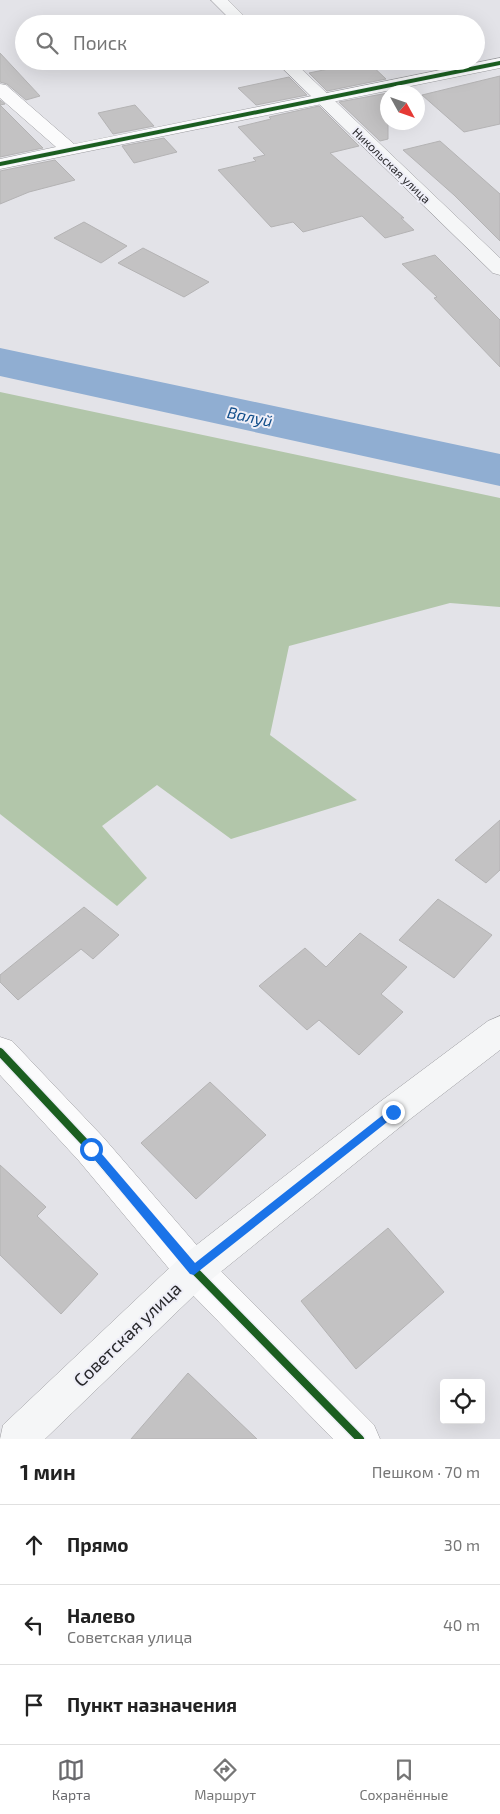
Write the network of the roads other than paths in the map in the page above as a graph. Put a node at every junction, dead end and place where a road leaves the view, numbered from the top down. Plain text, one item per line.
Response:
1 (219, 0) edge
2 (235, 15) edge
3 (500, 63) edge
4 (485, 66) edge
5 (292, 70) edge
6 (466, 70) edge
7 (0, 88) edge
8 (323, 99) junction
9 (68, 148) junction
10 (0, 164) edge
11 (500, 269) edge
12 (500, 1031) edge
13 (0, 1052) edge
14 (194, 1270) junction
15 (17, 1439) edge
16 (360, 1439) edge

1 - 2 main road
3 - 4 street
5 - 8 main road, Никольская улица
6 - 8 street
7 - 9 street
8 - 9 street
8 - 11 main road, Никольская улица
9 - 10 street
12 - 14 main road, Советская улица
13 - 14 street
14 - 15 main road, Советская улица
14 - 16 street

